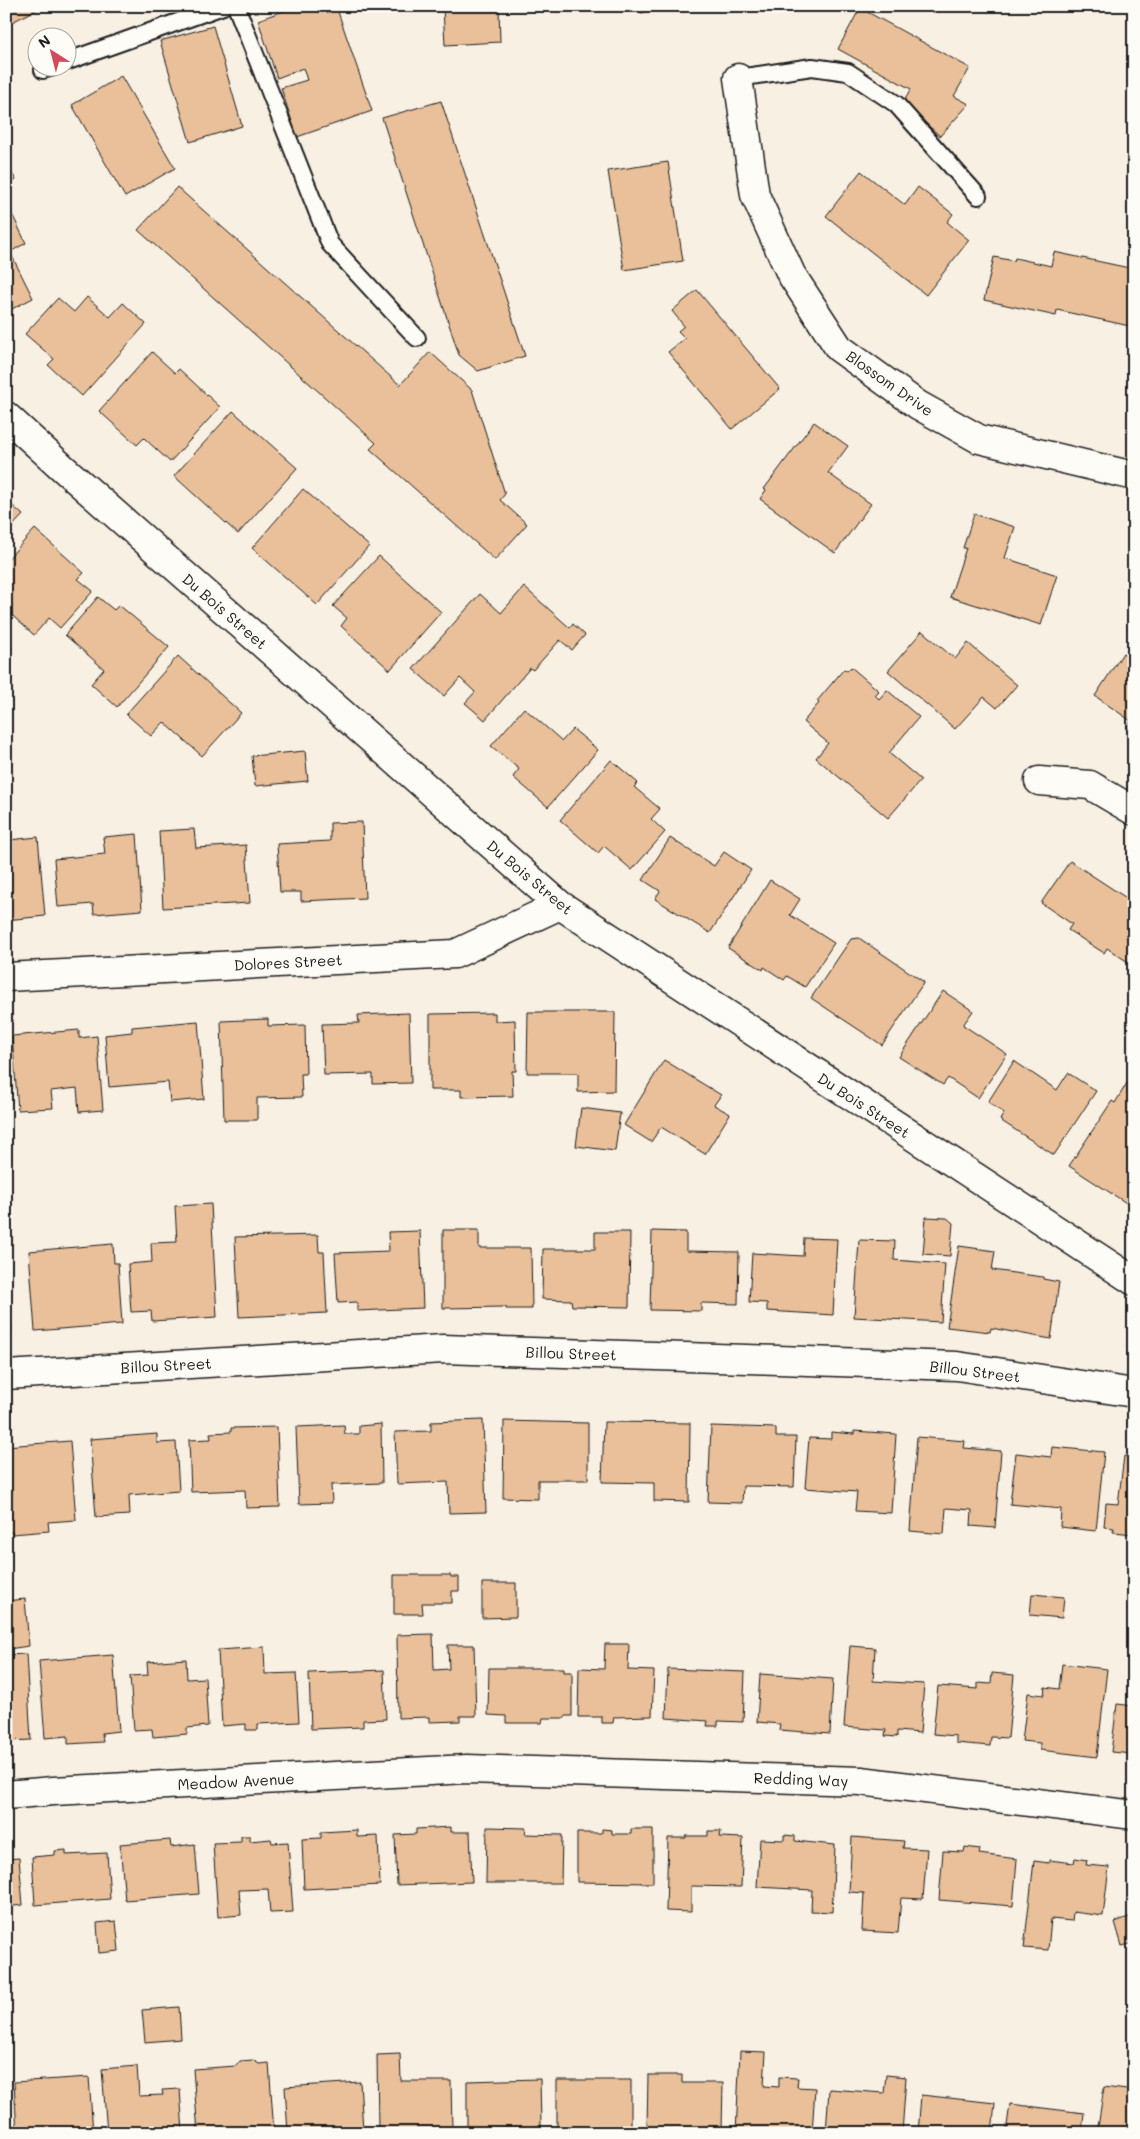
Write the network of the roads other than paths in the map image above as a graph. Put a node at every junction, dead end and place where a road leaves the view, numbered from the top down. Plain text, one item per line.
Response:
1 (224, 6) edge
2 (236, 6) edge
3 (78, 57) edge
4 (738, 78) joint
5 (978, 196) dead end
6 (418, 338) dead end
7 (6, 416) edge
8 (1134, 476) edge
9 (1039, 781) dead end
10 (1134, 810) edge
11 (560, 905) junction
12 (6, 977) edge
13 (1134, 1281) edge
14 (6, 1375) edge
15 (1134, 1393) edge
16 (466, 1769) joint
17 (6, 1796) edge
18 (1134, 1815) edge

1 - 3 lane
2 - 6 lane
4 - 5 lane
4 - 8 street, Blossom Drive
7 - 11 street, Du Bois Street
9 - 10 street
11 - 12 street, Dolores Street
11 - 13 street, Du Bois Street
14 - 15 street, Billou Street
16 - 17 street, Meadow Avenue
16 - 18 street, Redding Way

